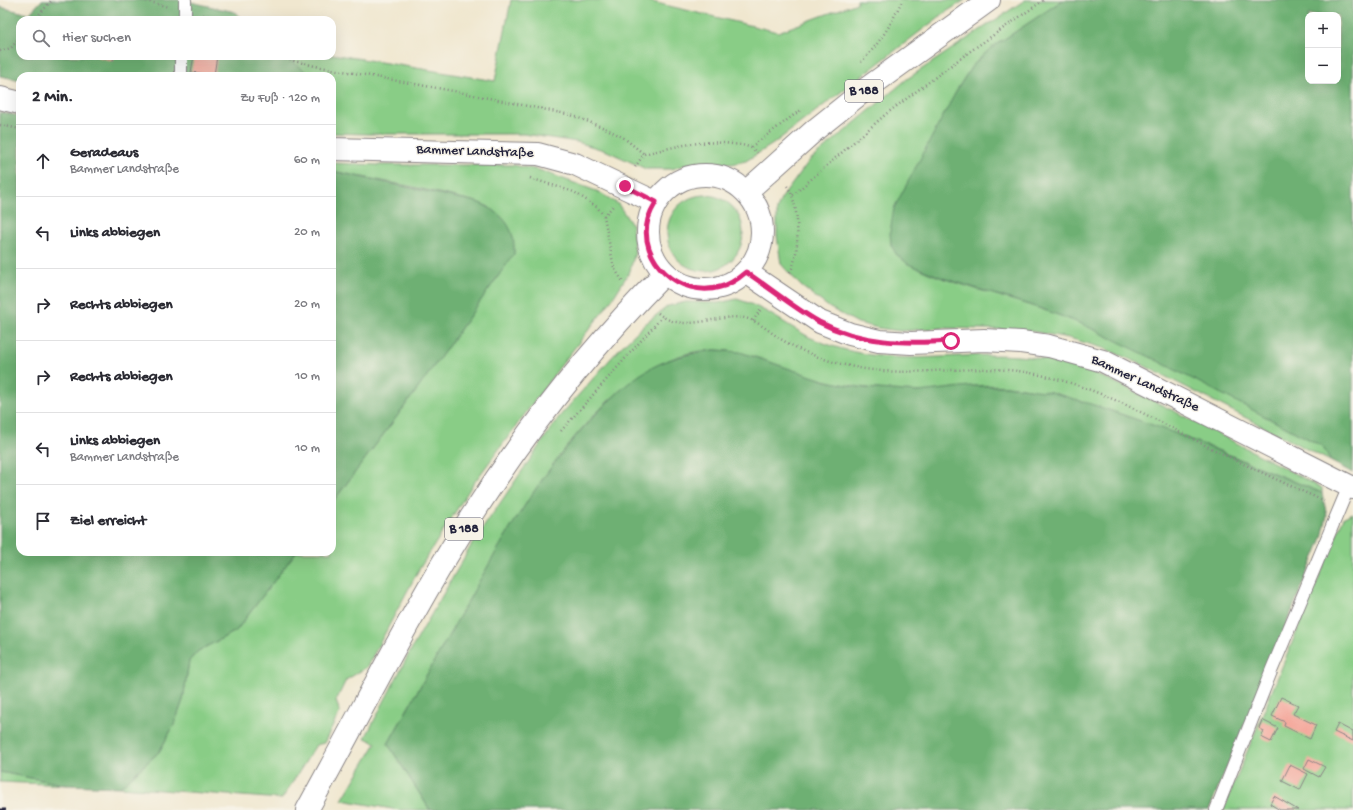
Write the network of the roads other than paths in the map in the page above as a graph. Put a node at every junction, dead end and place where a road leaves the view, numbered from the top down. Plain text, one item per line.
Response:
1 (989, 0) edge
2 (181, 60) edge
3 (181, 72) edge
4 (0, 98) edge
5 (16, 101) edge
6 (336, 149) edge
7 (746, 192) junction
8 (656, 202) junction
9 (746, 272) junction
10 (665, 273) junction
11 (1351, 487) edge
12 (307, 810) edge
13 (1216, 810) edge

1 - 7 main road, B 188
2 - 3 lane
4 - 5 main road
6 - 8 main road, Bammer Landstraße
7 - 8 main road
7 - 9 main road
8 - 10 main road
9 - 10 main road
9 - 11 main road, Bammer Landstraße
10 - 12 main road, B 188
11 - 13 lane

